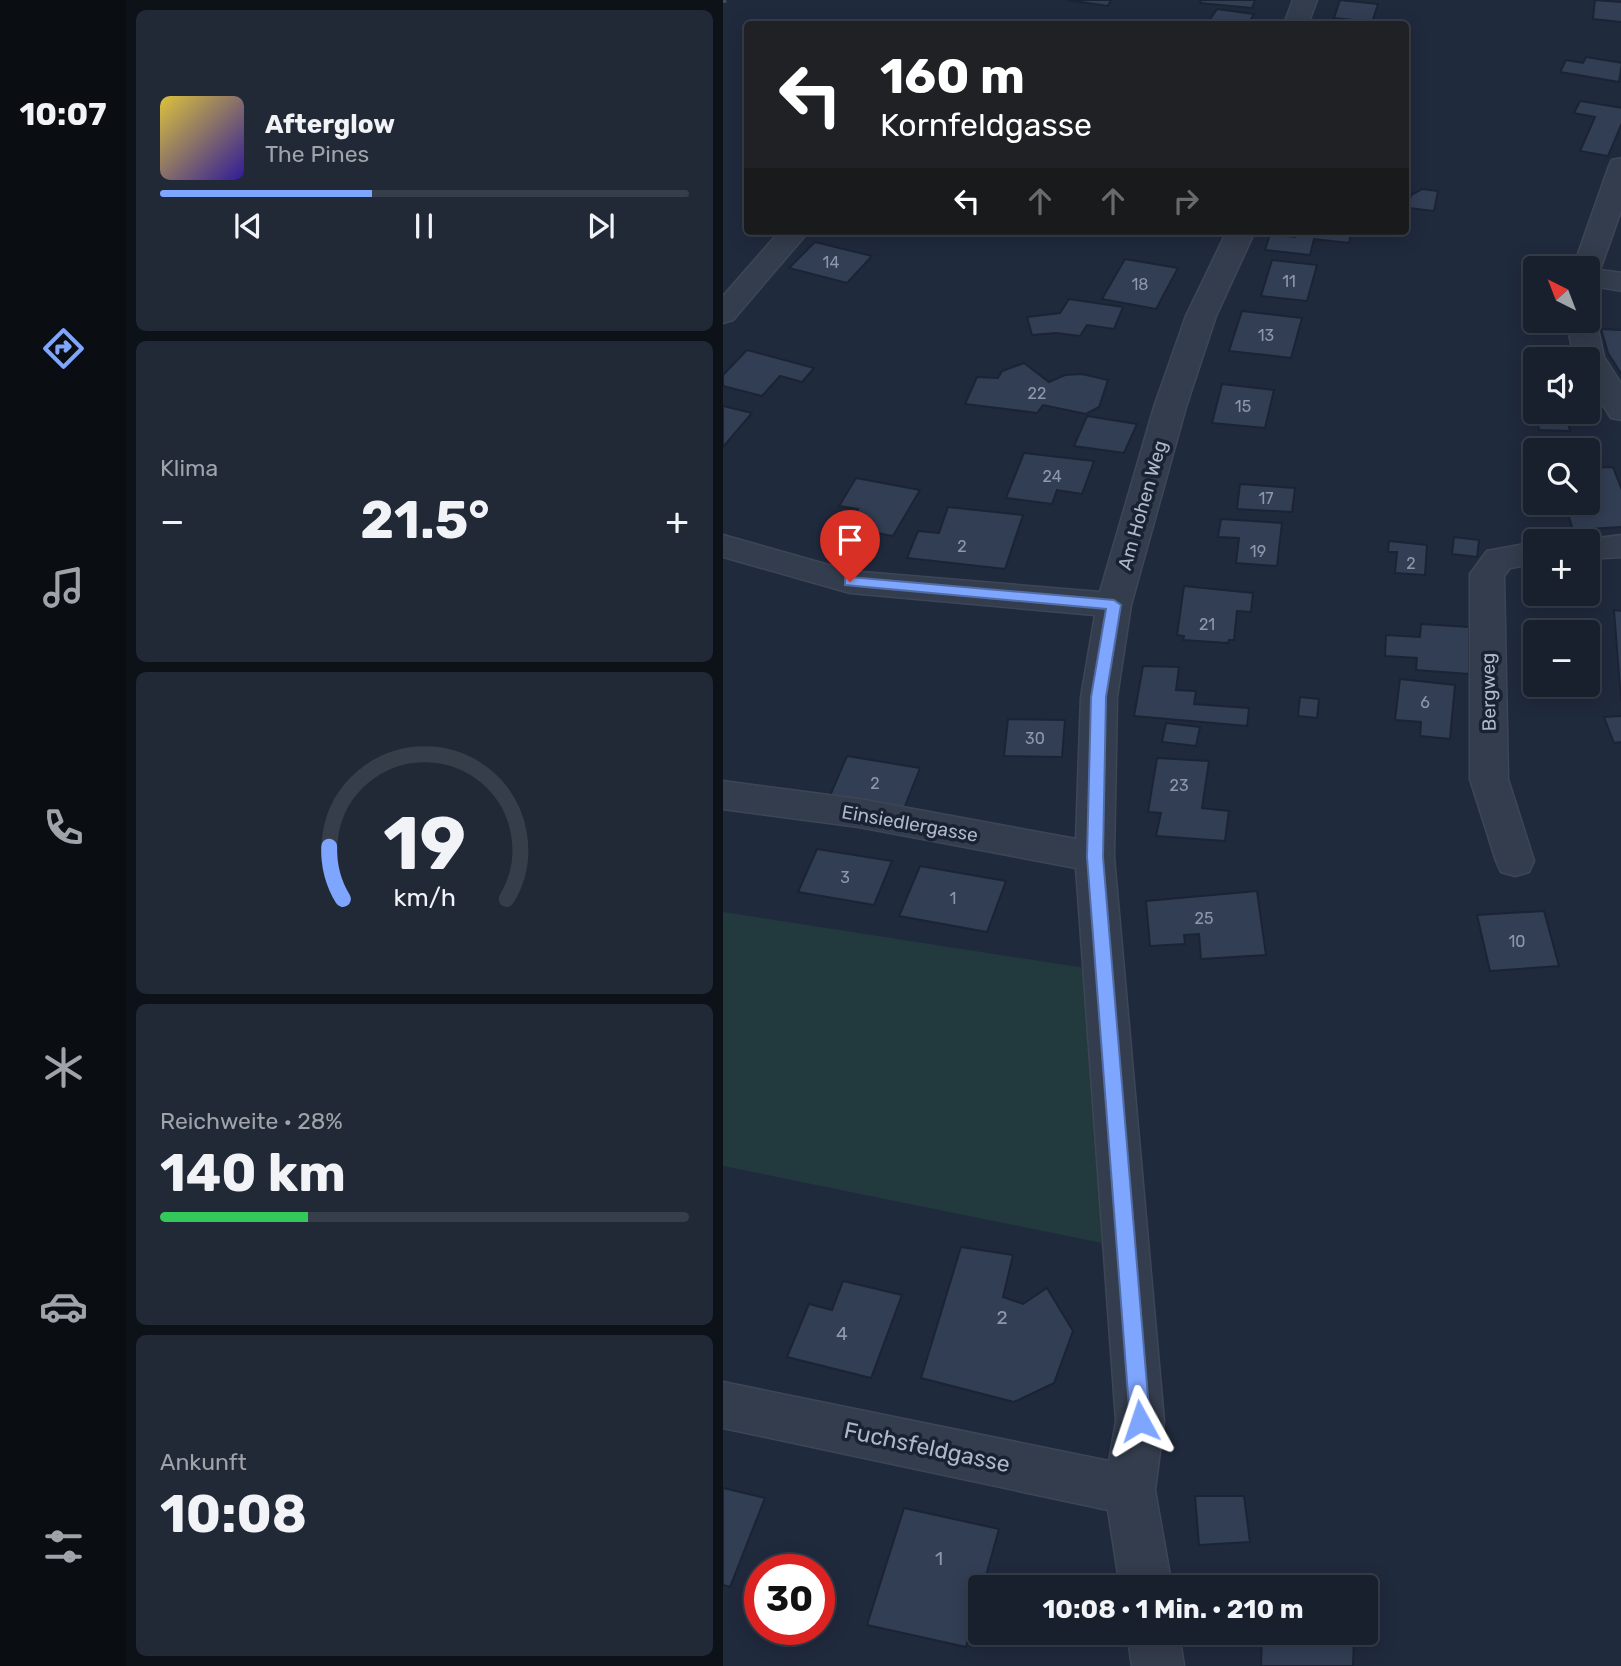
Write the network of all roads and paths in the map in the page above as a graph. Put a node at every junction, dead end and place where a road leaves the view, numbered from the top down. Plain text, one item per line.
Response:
1 (1305, 0) edge
2 (1297, 21) edge
3 (1621, 166) edge
4 (792, 235) edge
5 (1239, 235) edge
6 (1591, 256) edge
7 (1600, 278) edge
8 (1621, 282) edge
9 (723, 314) edge
10 (1584, 333) edge
11 (1621, 411) edge
12 (1621, 545) edge
13 (723, 546) edge
14 (1600, 547) edge
15 (1523, 555) edge
16 (1114, 605) junction
17 (723, 795) edge
18 (1095, 857) junction
19 (1515, 861) dead end
20 (723, 1405) edge
21 (1130, 1490) junction
22 (1144, 1575) edge
23 (1155, 1645) edge
24 (1158, 1666) edge

1 - 2 street
3 - 6 street
4 - 9 street
5 - 16 street, Am Hohen Weg
7 - 8 street
10 - 11 street
12 - 14 street
13 - 16 street
15 - 19 street, Bergweg
16 - 18 street, Am Hohen Weg
17 - 18 street, Einsiedlergasse
18 - 21 street, Am Hohen Weg
20 - 21 street, Fuchsfeldgasse
21 - 22 street, Am Hohen Weg
23 - 24 street

